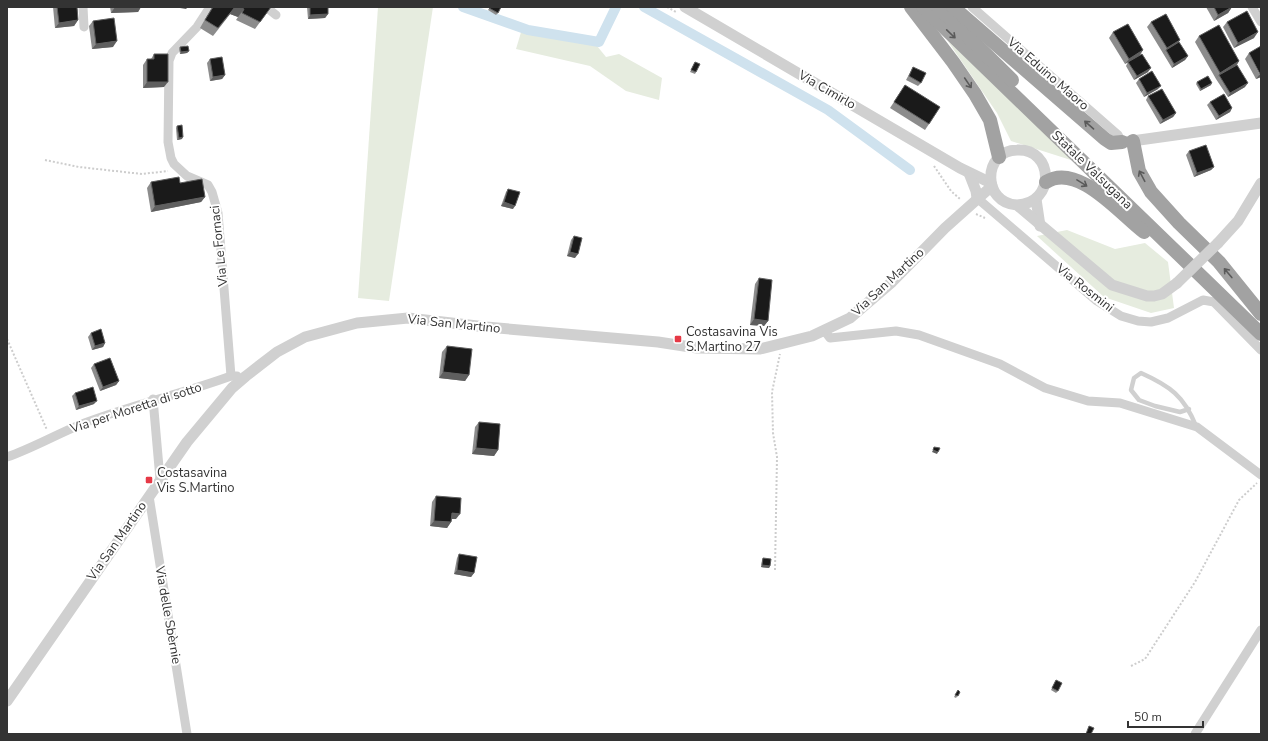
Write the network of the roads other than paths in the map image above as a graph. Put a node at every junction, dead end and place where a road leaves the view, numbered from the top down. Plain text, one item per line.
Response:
1 (83, 7) edge
2 (210, 7) edge
3 (266, 7) edge
4 (911, 7) edge
5 (923, 7) edge
6 (938, 7) edge
7 (953, 7) edge
8 (972, 7) edge
9 (1252, 7) edge
10 (690, 8) edge
11 (276, 15) dead end
12 (1261, 22) edge
13 (84, 27) dead end
14 (1261, 123) edge
15 (1127, 142) junction
16 (999, 157) junction
17 (991, 171) junction
18 (969, 173) junction
19 (1046, 182) junction
20 (1261, 183) edge
21 (993, 188) junction
22 (977, 198) junction
23 (1036, 198) junction
24 (1017, 205) junction
25 (1040, 226) junction
26 (1186, 260) junction
27 (1261, 314) edge
28 (1261, 321) edge
29 (824, 330) junction
30 (1261, 334) edge
31 (1261, 350) edge
32 (231, 376) junction
33 (246, 376) junction
34 (153, 399) junction
35 (1189, 409) junction
36 (1197, 428) junction
37 (7, 457) edge
38 (1261, 475) edge
39 (160, 479) junction
40 (149, 496) junction
41 (1261, 630) edge
42 (7, 701) edge
43 (187, 734) edge
44 (1195, 734) edge

1 - 13 street
2 - 32 street, Via Le Fornaci
3 - 11 street
4 -> 16 highway
5 -> 26 highway, Statale Valsugana
6 - 28 highway, Statale Valsugana
15 -> 7 highway
8 - 15 street, Via Eduino Maoro
9 - 12 street
10 - 18 street, Via Cimirlo
14 - 15 street
27 -> 15 highway
16 - 17 street
16 - 19 street
17 - 18 street
17 - 21 street
18 - 21 street, Via Cimirlo
18 - 22 street
19 - 23 street
19 -> 26 highway
20 - 25 street, bridge
21 - 22 street
21 - 24 street
22 - 29 street, Via San Martino
22 - 31 street, Via Rosmini
23 - 24 street
23 - 25 street
24 - 25 street
26 - 30 highway, Statale Valsugana
29 - 33 street, Via San Martino
29 - 36 street
32 - 33 street, Via per Moretta di sotto
32 - 34 street, Via per Moretta di sotto
33 - 39 street, Via San Martino
34 - 37 street, Via per Moretta di sotto
34 - 39 street
35 - 35 lane
35 - 36 lane
36 - 38 street
39 - 40 street, Via San Martino
40 - 42 street, Via San Martino
40 - 43 street, Via delle Sbèrnie
41 - 44 street

